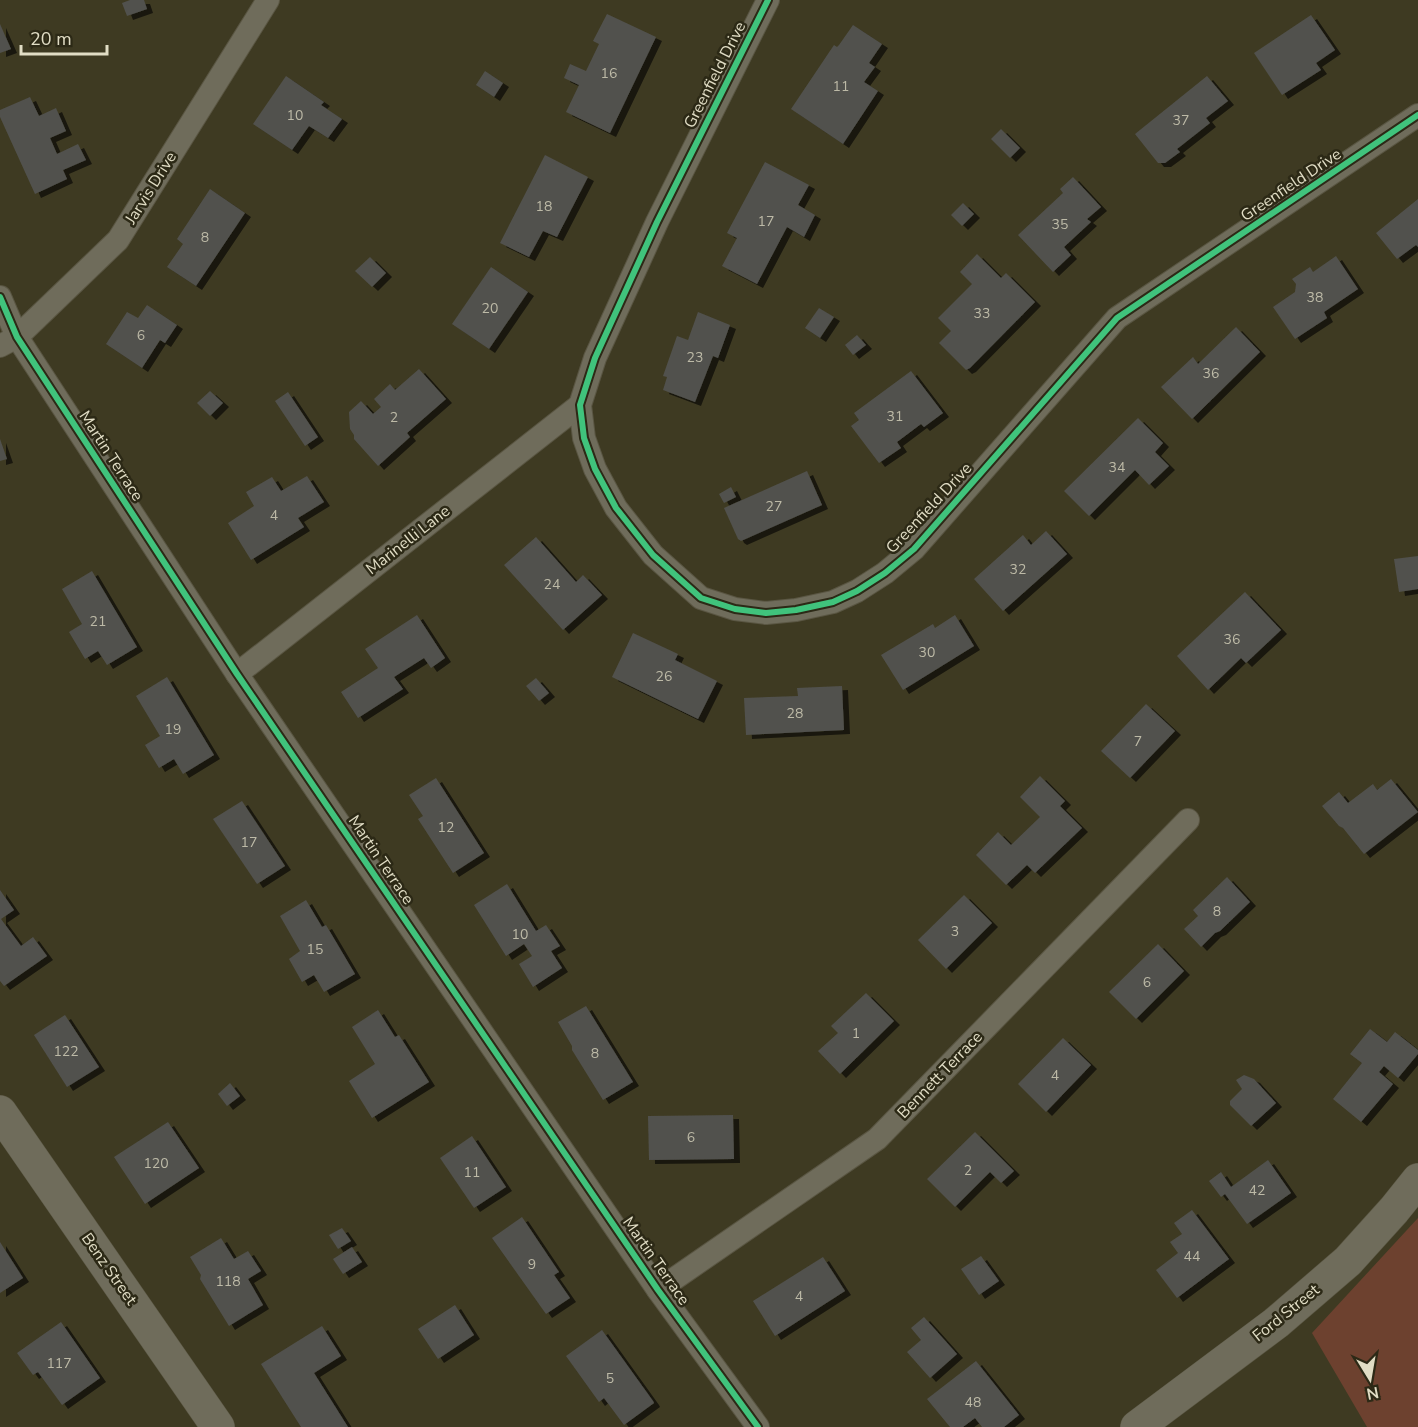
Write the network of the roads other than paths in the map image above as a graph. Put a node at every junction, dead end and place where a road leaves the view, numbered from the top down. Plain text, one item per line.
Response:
1 (268, 0) edge
2 (768, 0) edge
3 (1418, 115) edge
4 (0, 297) edge
5 (9, 342) edge
6 (580, 405) junction
7 (237, 674) junction
8 (1188, 820) dead end
9 (0, 1112) edge
10 (1418, 1180) edge
11 (658, 1290) junction
12 (218, 1427) edge
13 (758, 1427) edge
14 (1137, 1427) edge

1 - 5 street, Jarvis Drive
2 - 6 street, Greenfield Drive
3 - 6 street, Greenfield Drive
4 - 5 street, Martin Terrace
5 - 7 street, Martin Terrace
6 - 7 street, Marinelli Lane
7 - 11 street, Martin Terrace
8 - 11 street, Bennett Terrace
9 - 12 street, Benz Street
10 - 14 street, Ford Street
11 - 13 street, Martin Terrace

